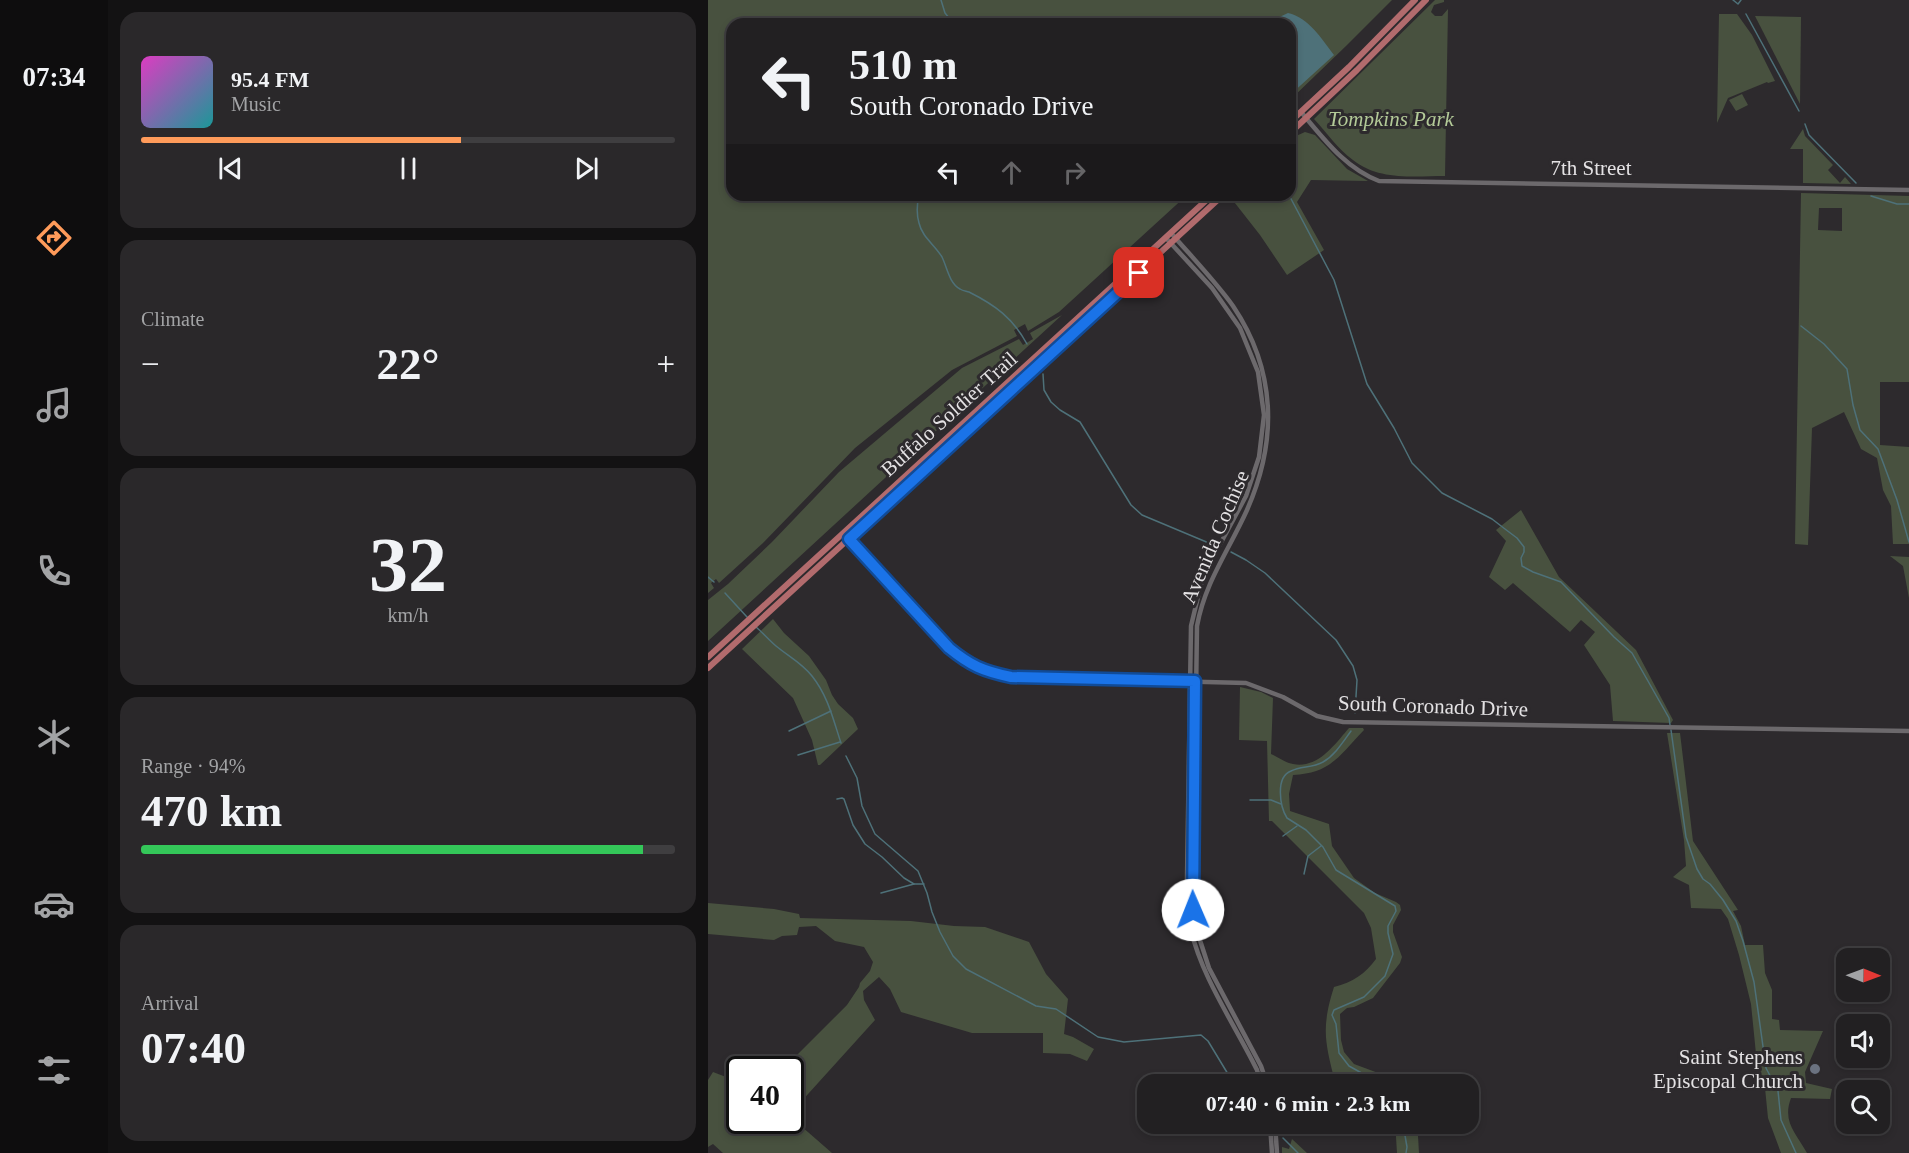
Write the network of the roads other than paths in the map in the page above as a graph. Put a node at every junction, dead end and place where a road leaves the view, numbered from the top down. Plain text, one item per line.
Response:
1 (1416, 0) edge
2 (1426, 0) edge
3 (1301, 112) junction
4 (1296, 117) edge
5 (1306, 118) junction
6 (1296, 127) edge
7 (1909, 190) edge
8 (1205, 201) edge
9 (1216, 201) edge
10 (1168, 235) junction
11 (1173, 241) junction
12 (844, 532) junction
13 (849, 539) junction
14 (708, 657) edge
15 (708, 668) edge
16 (1192, 681) junction
17 (1909, 731) edge
18 (1258, 1074) edge
19 (1264, 1074) edge
20 (1271, 1134) edge
21 (1276, 1134) edge
22 (1272, 1153) edge
23 (1277, 1153) edge

1 - 3 main road
2 - 5 main road
3 - 4 main road
3 - 5 street, 7th Street
5 - 6 main road
5 - 7 street, 7th Street
8 - 10 main road, Buffalo Soldier Trail
9 - 11 main road, Buffalo Soldier Trail
10 - 11 street, Avenida Cochise
10 - 12 main road, Buffalo Soldier Trail
11 - 13 main road, Buffalo Soldier Trail
11 - 16 street, Avenida Cochise
12 - 13 street, South Coronado Drive
12 - 14 main road, Buffalo Soldier Trail
13 - 15 main road, Buffalo Soldier Trail
13 - 16 street, South Coronado Drive
16 - 17 street, South Coronado Drive
16 - 18 street, Avenida Cochise
16 - 19 street, Avenida Cochise
20 - 22 street
21 - 23 street

